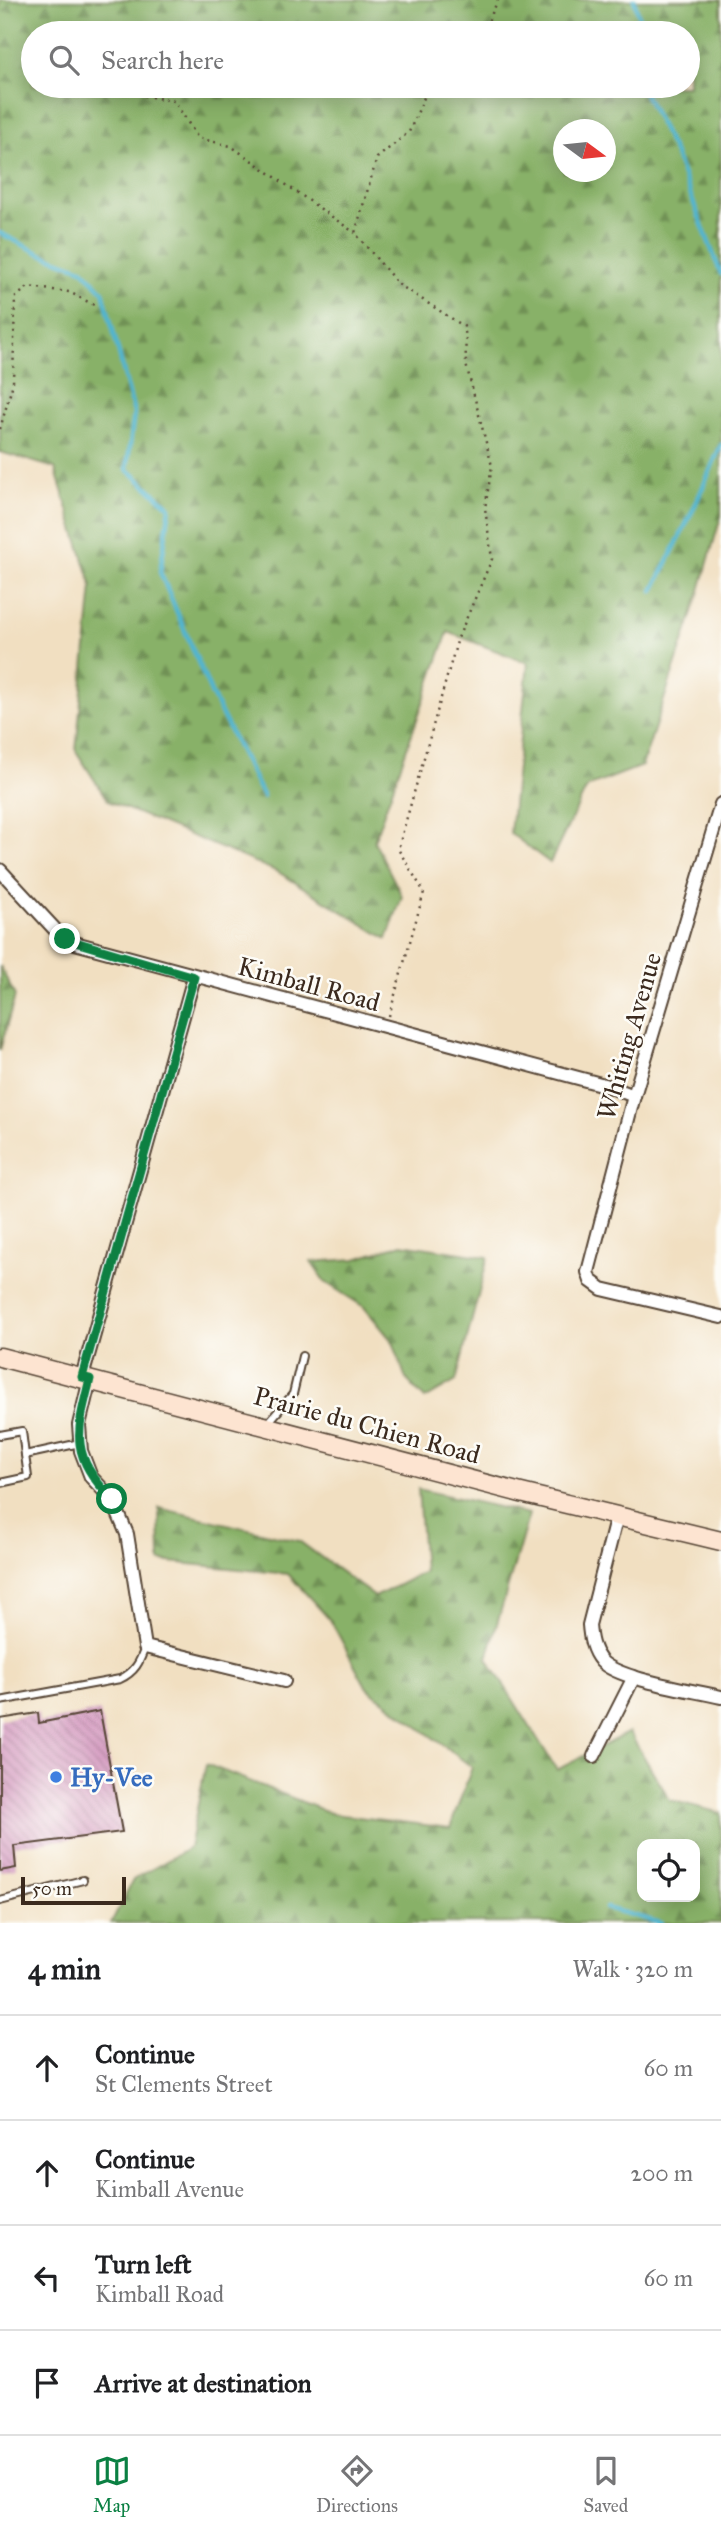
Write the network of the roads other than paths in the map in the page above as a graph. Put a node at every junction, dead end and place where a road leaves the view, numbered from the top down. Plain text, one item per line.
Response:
1 (721, 804) edge
2 (0, 870) edge
3 (194, 977) junction
4 (635, 1096) junction
5 (721, 1317) edge
6 (302, 1356) dead end
7 (0, 1357) edge
8 (86, 1378) junction
9 (266, 1425) junction
10 (0, 1435) edge
11 (80, 1443) junction
12 (25, 1455) junction
13 (0, 1483) edge
14 (617, 1516) junction
15 (721, 1541) edge
16 (145, 1647) junction
17 (634, 1677) junction
18 (284, 1681) dead end
19 (721, 1697) edge
20 (0, 1701) edge
21 (594, 1756) dead end
22 (83, 1880) dead end
23 (0, 1900) edge

1 - 4 street, Whiting Avenue
2 - 3 street, Kimball Road
3 - 4 street, Kimball Road
3 - 8 street
4 - 5 street, Whiting Avenue
6 - 9 lane
7 - 8 street, Prairie du Chien Road
8 - 9 street, Prairie du Chien Road
8 - 11 street
9 - 14 street, Prairie du Chien Road
10 - 12 lane
11 - 12 lane
11 - 16 street
12 - 13 lane
14 - 15 street, Prairie du Chien Road
14 - 17 street
16 - 18 street
16 - 20 lane
17 - 19 street
17 - 21 street
22 - 23 lane

